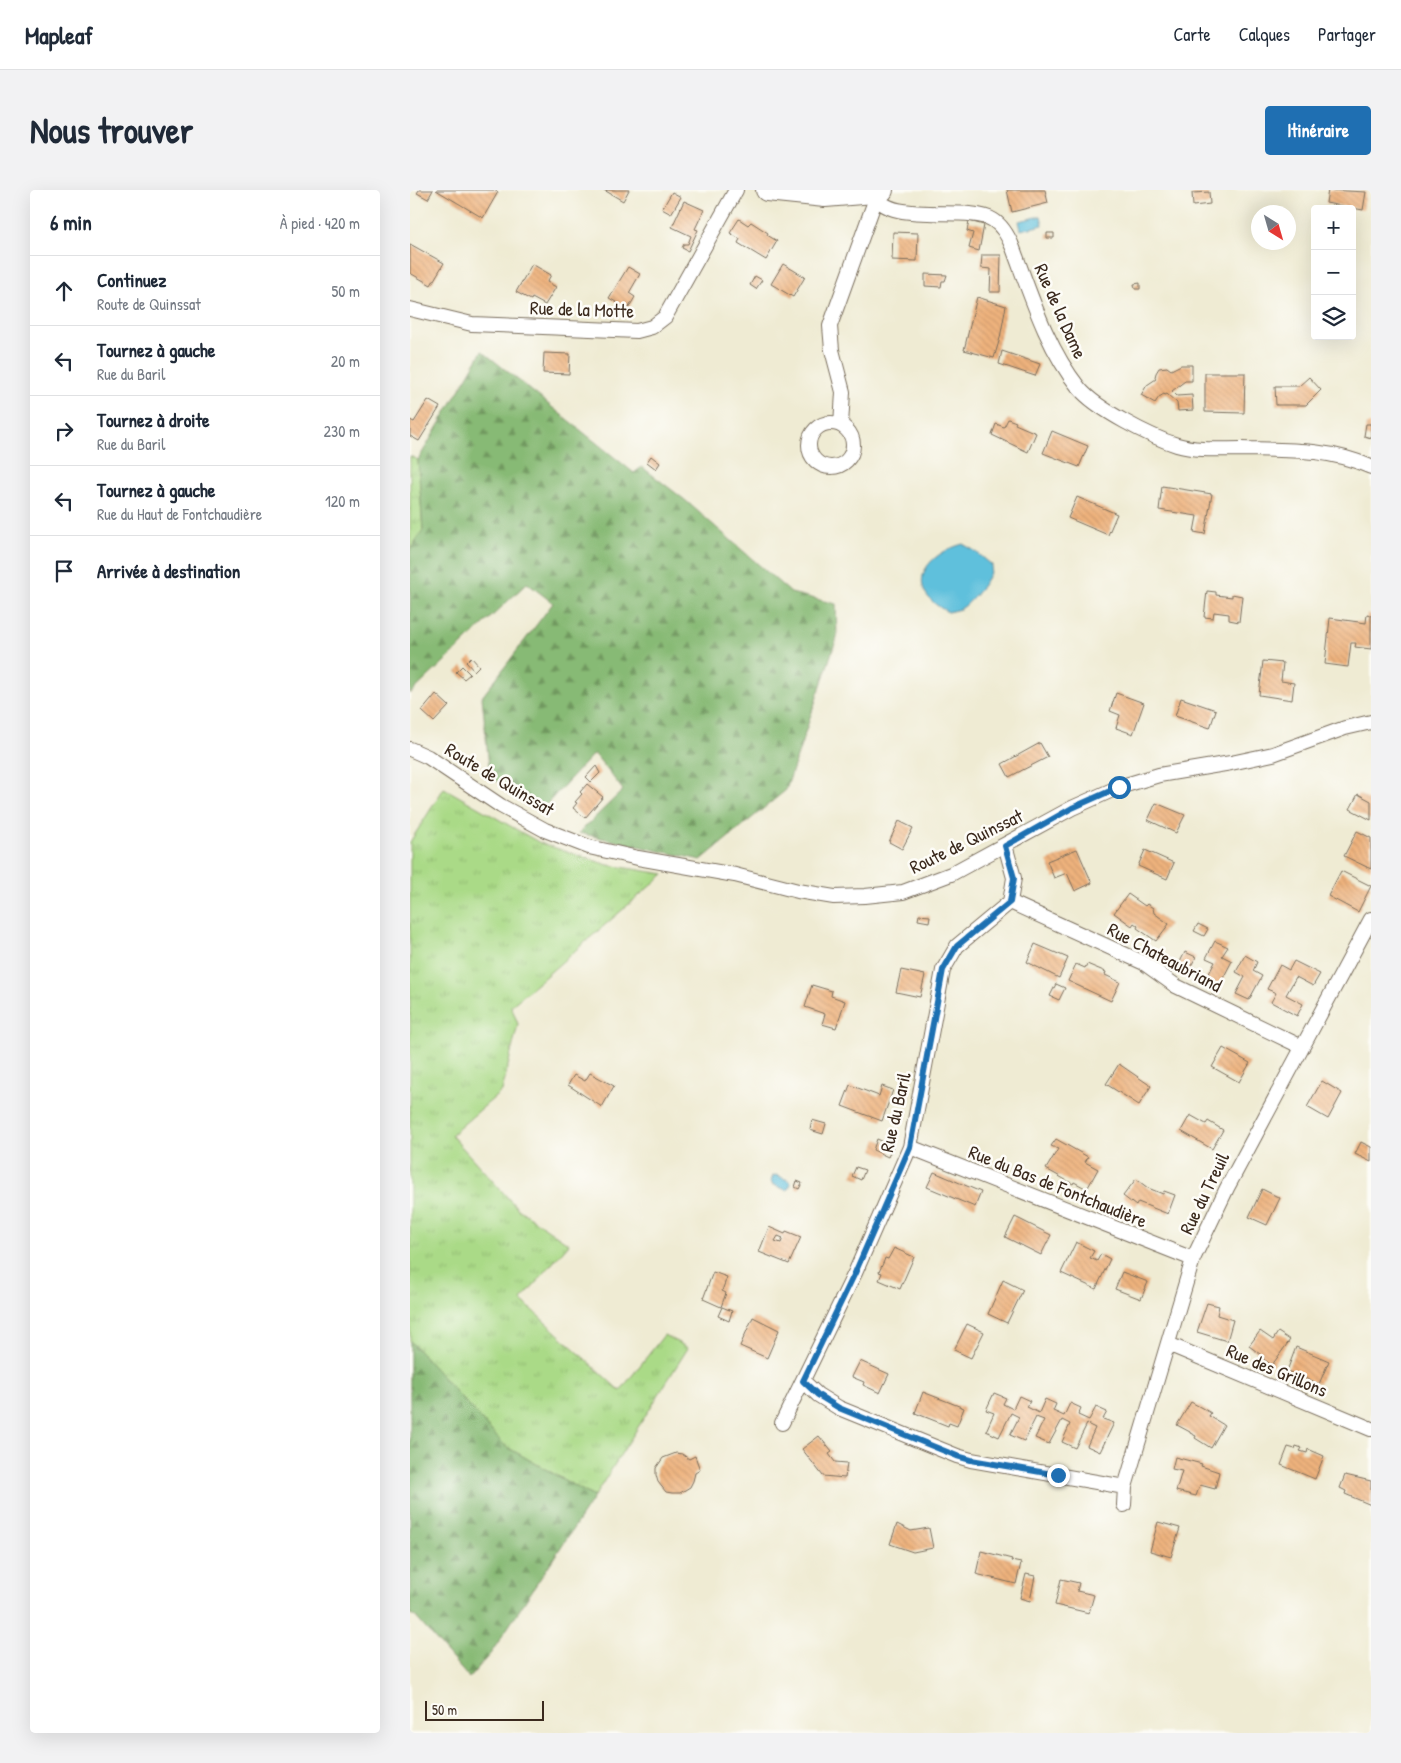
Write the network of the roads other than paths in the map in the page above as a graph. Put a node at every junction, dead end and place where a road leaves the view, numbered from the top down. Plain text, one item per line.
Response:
1 (736, 190) edge
2 (767, 190) edge
3 (825, 193) edge
4 (877, 193) edge
5 (410, 310) edge
6 (841, 425) dead end
7 (1371, 467) edge
8 (1371, 722) edge
9 (410, 749) edge
10 (1005, 846) junction
11 (1010, 902) junction
12 (1371, 919) edge
13 (1302, 1047) junction
14 (910, 1147) junction
15 (1192, 1260) junction
16 (1168, 1344) junction
17 (803, 1381) junction
18 (782, 1423) dead end
19 (1371, 1430) edge
20 (1125, 1487) junction
21 (1124, 1505) dead end

1 - 5 street, Rue de la Motte
2 - 3 main road
3 - 4 main road
4 - 6 street
4 - 7 street, Rue de la Dame
8 - 10 street, Route de Quinssat
9 - 10 street, Route de Quinssat
10 - 11 street
11 - 13 street, Rue Chateaubriand
11 - 14 street, Rue du Baril
12 - 13 street, Rue du Treuil
13 - 15 street, Rue du Treuil
14 - 15 street, Rue du Bas de Fontchaudière
14 - 17 street, Rue du Baril
15 - 16 street, Rue du Treuil
16 - 19 street, Rue des Grillons
16 - 20 street, Rue du Treuil
17 - 18 street, Rue du Baril
17 - 20 street
20 - 21 street, Rue du Treuil

